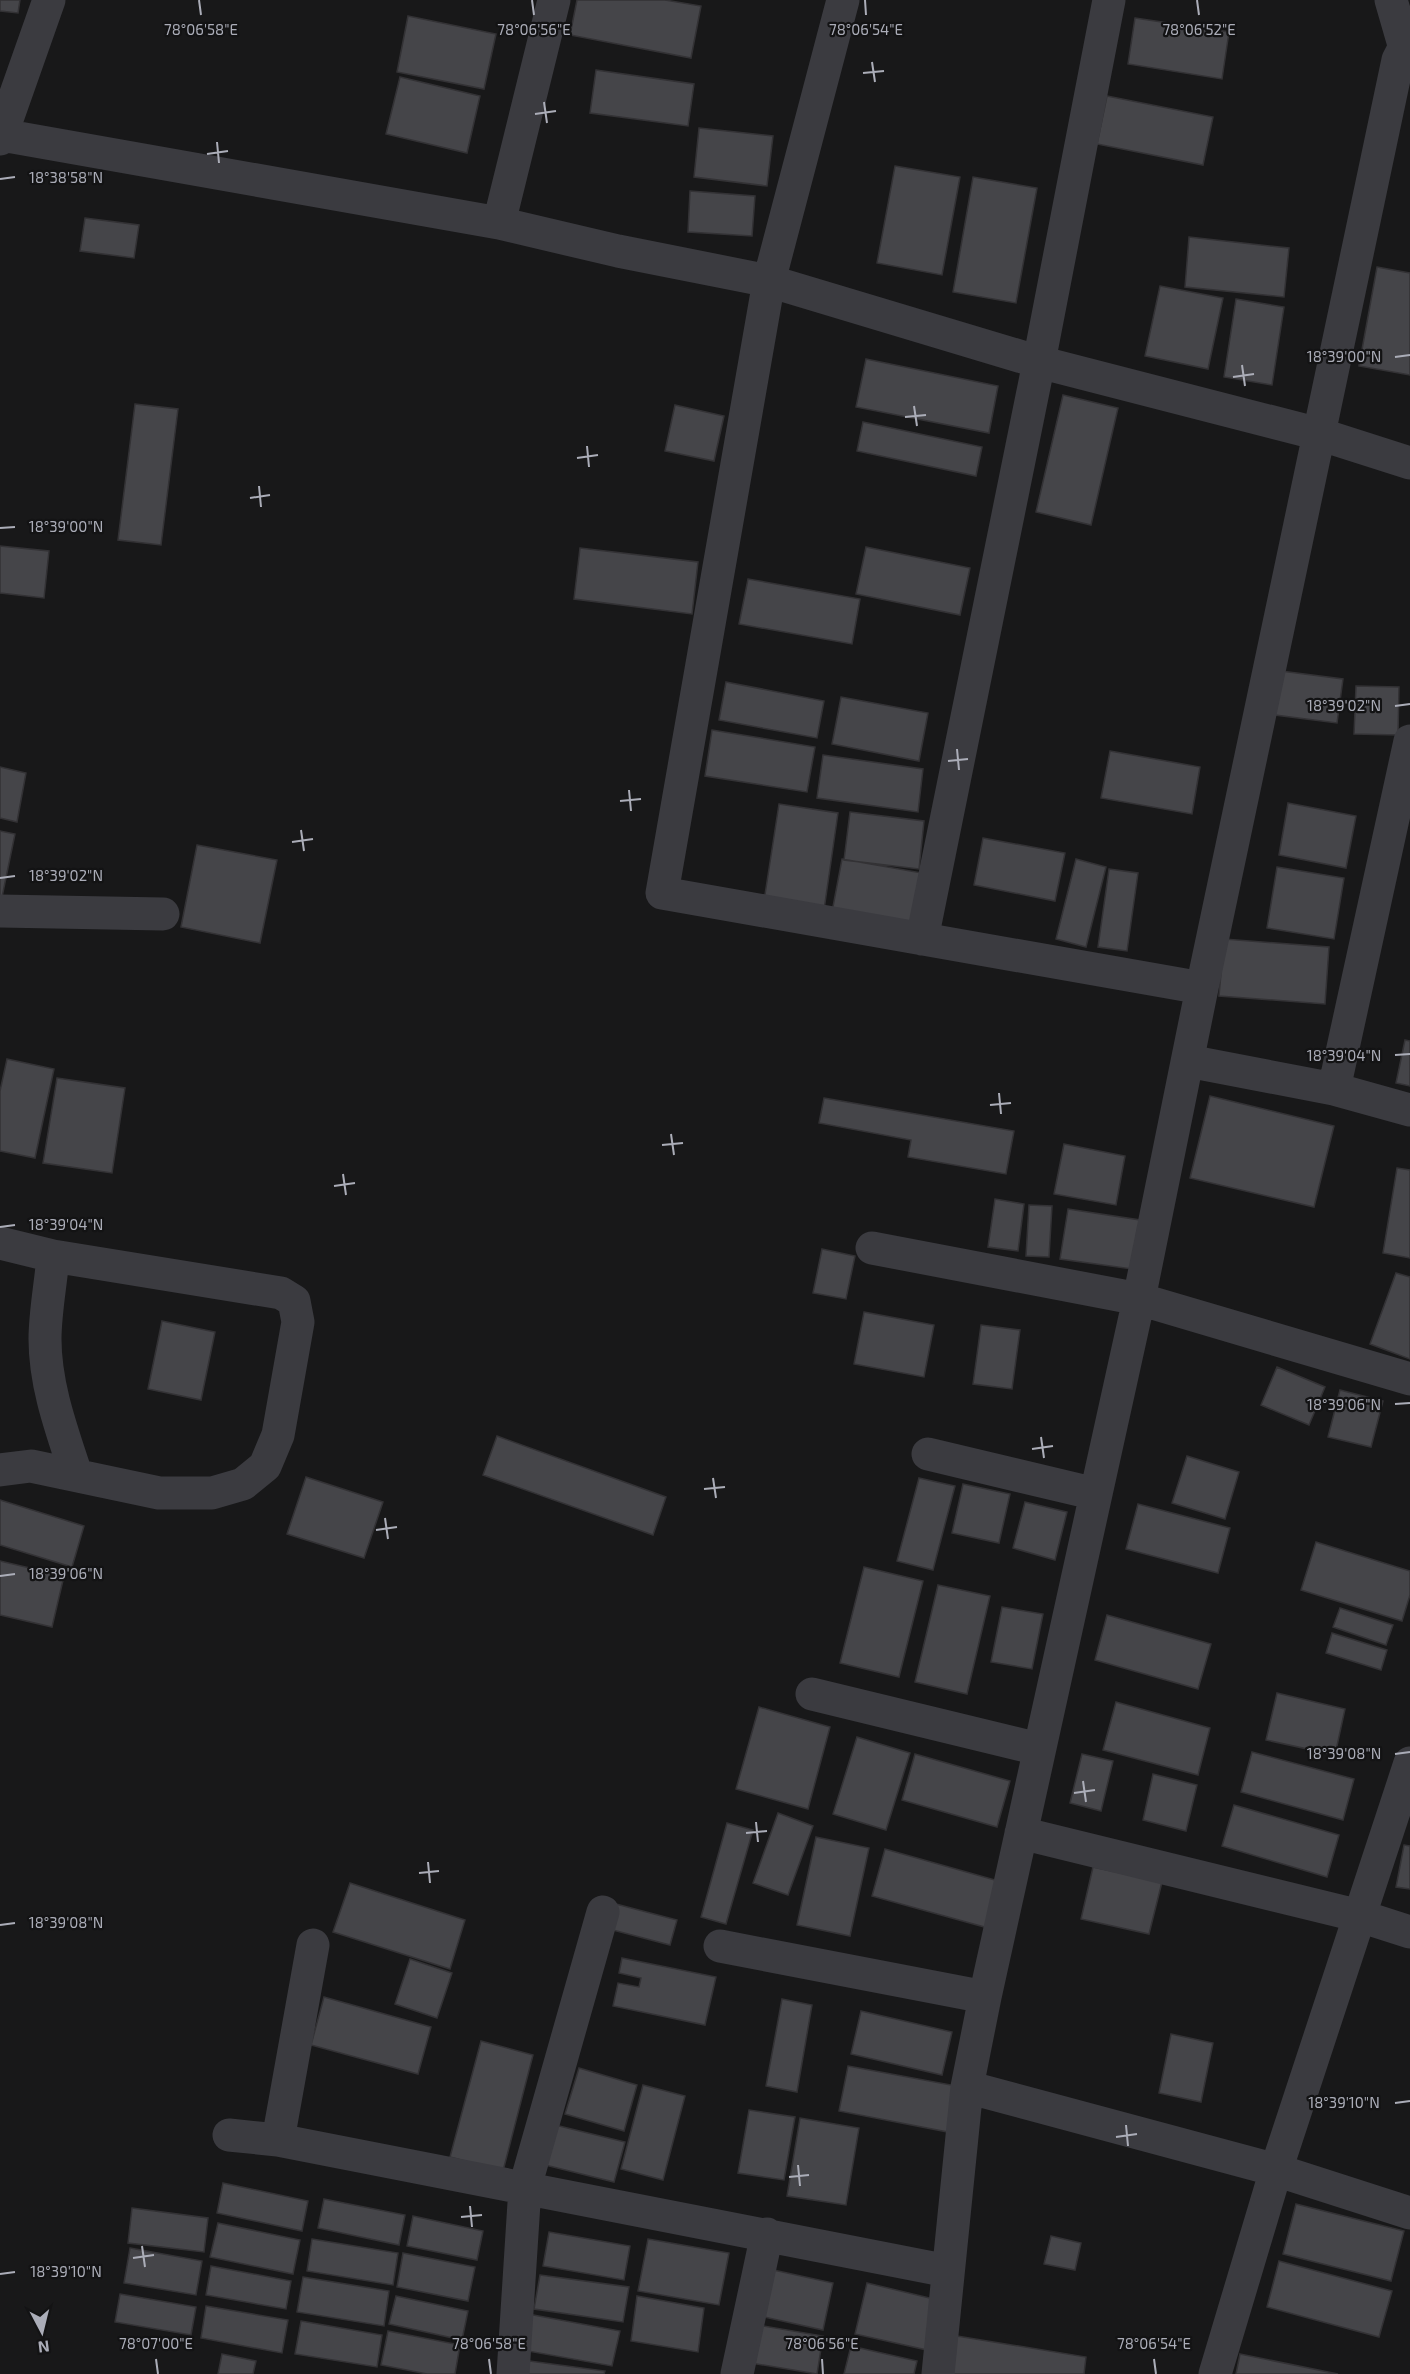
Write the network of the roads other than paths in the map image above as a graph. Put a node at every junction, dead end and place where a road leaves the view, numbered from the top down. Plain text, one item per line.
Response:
1 (49, 0) edge
2 (554, 0) edge
3 (843, 0) edge
4 (1110, 0) edge
5 (1391, 0) edge
6 (1406, 52) edge
7 (1, 137) edge
8 (499, 223) junction
9 (769, 281) junction
10 (1039, 362) junction
11 (1319, 434) junction
12 (1410, 463) edge
13 (1410, 741) edge
14 (0, 911) edge
15 (164, 914) dead end
16 (922, 939) junction
17 (1202, 988) junction
18 (1188, 1060) junction
19 (1334, 1089) junction
20 (1410, 1110) edge
21 (0, 1243) edge
22 (872, 1248) dead end
23 (53, 1256) junction
24 (1139, 1299) junction
25 (1410, 1379) edge
26 (928, 1454) dead end
27 (0, 1470) edge
28 (76, 1474) junction
29 (1096, 1494) junction
30 (812, 1694) dead end
31 (1039, 1749) junction
32 (1410, 1763) edge
33 (1021, 1833) junction
34 (603, 1912) dead end
35 (1360, 1916) junction
36 (1410, 1932) edge
37 (313, 1945) dead end
38 (720, 1946) dead end
39 (985, 1997) junction
40 (967, 2087) junction
41 (230, 2135) dead end
42 (278, 2140) junction
43 (1276, 2170) junction
44 (525, 2187) junction
45 (1410, 2213) edge
46 (767, 2234) junction
47 (948, 2271) junction
48 (513, 2374) edge
49 (737, 2374) edge
50 (938, 2374) edge
51 (1215, 2374) edge

1 - 7 street
2 - 8 street
3 - 9 street
4 - 10 street
5 - 6 street
6 - 11 street
7 - 8 street
8 - 9 street
9 - 10 street
9 - 16 street
10 - 11 street
10 - 16 street
11 - 12 street
11 - 17 street
13 - 19 street
14 - 15 street
16 - 17 street
17 - 18 street
18 - 19 street
18 - 24 street
19 - 20 street
21 - 23 street
22 - 24 street
23 - 28 street
23 - 28 street
24 - 25 street
24 - 29 street
26 - 29 street
27 - 28 street
29 - 31 street
30 - 31 street
31 - 33 street
32 - 35 street
33 - 35 street
33 - 39 street
34 - 44 street
35 - 36 street
35 - 43 street
37 - 42 street
38 - 39 street
39 - 40 street
40 - 43 street
40 - 47 street
41 - 42 street
42 - 44 street
43 - 45 street
43 - 51 street
44 - 46 street
44 - 48 street
46 - 47 street
46 - 49 street
47 - 50 street

